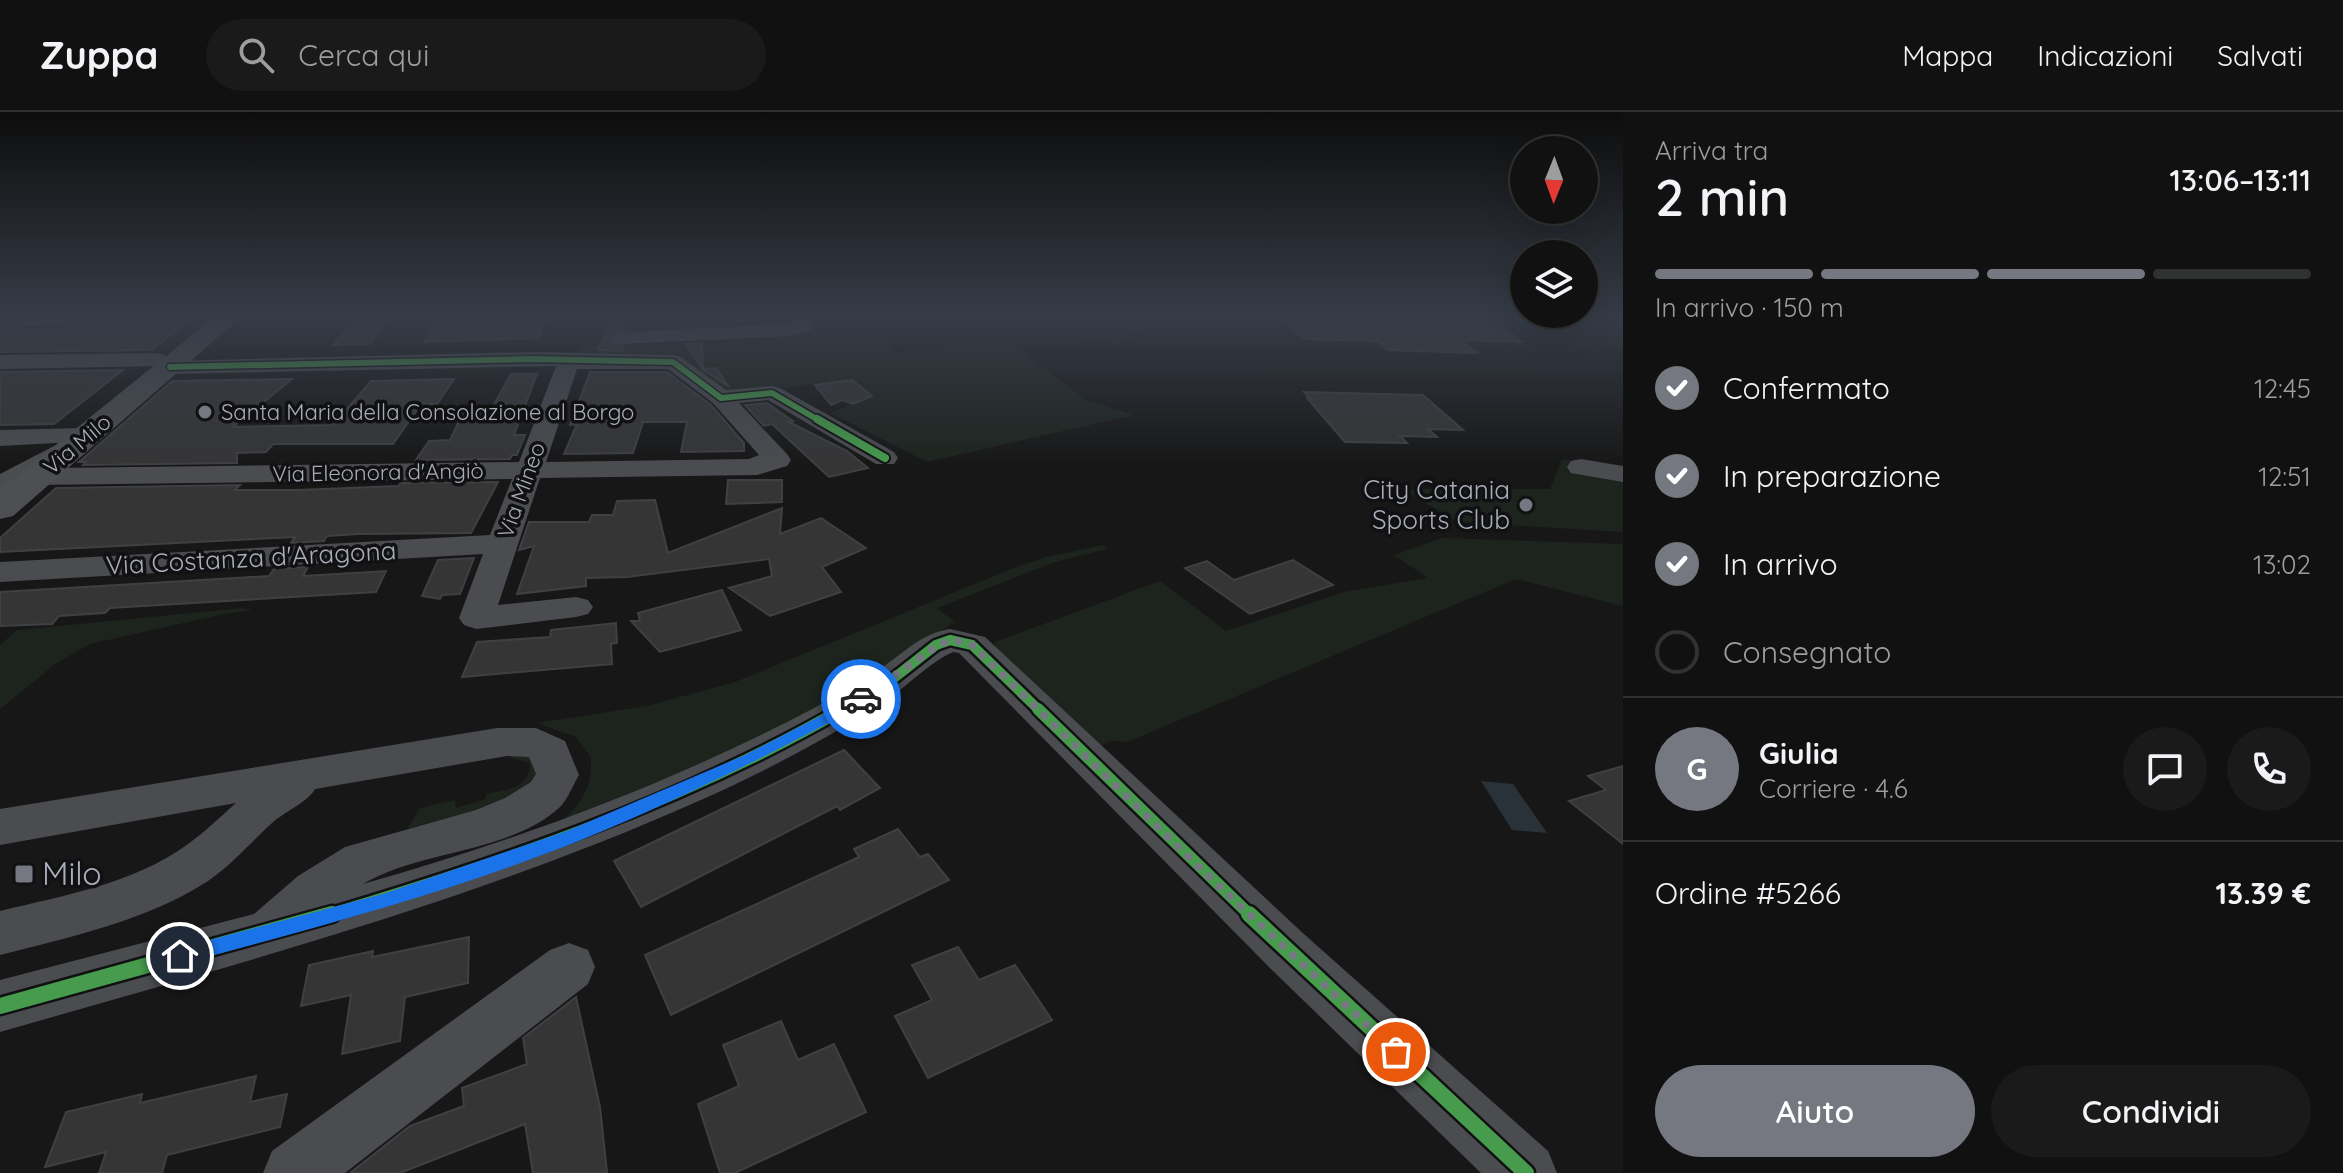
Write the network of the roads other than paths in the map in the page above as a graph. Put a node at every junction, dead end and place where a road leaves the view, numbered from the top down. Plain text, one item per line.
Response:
1 (155, 368) edge
2 (160, 368) edge
3 (239, 368) edge
4 (488, 368) edge
5 (561, 368) edge
6 (679, 368) edge
7 (721, 398) junction
8 (788, 427) dead end
9 (75, 437) junction
10 (0, 438) edge
11 (759, 439) junction
12 (885, 458) dead end
13 (1581, 467) dead end
14 (528, 469) junction
15 (1623, 474) edge
16 (9, 486) edge
17 (501, 544) junction
18 (0, 572) edge
19 (576, 607) dead end
20 (243, 804) junction
21 (0, 827) edge
22 (266, 932) junction
23 (0, 933) edge
24 (569, 967) dead end
25 (0, 1006) edge
26 (294, 1173) edge
27 (1526, 1173) edge

1 - 9 main road, Via Milo
2 - 9 street
3 - 4 street
5 - 14 street, Via Mineo
6 - 7 street
7 - 11 street
7 - 12 street
8 - 11 street
9 - 10 street
9 - 16 main road, Via Milo
11 - 14 street, Via Eleonora d'Angiò
13 - 15 street
14 - 16 street, Via Eleonora d'Angiò
14 - 17 street, Via Mineo
17 - 18 street, Via Costanza d'Aragona
17 - 19 street, Via Mineo
20 - 21 street
20 - 22 street
20 - 23 street
22 - 25 street
22 - 27 street
24 - 26 street

